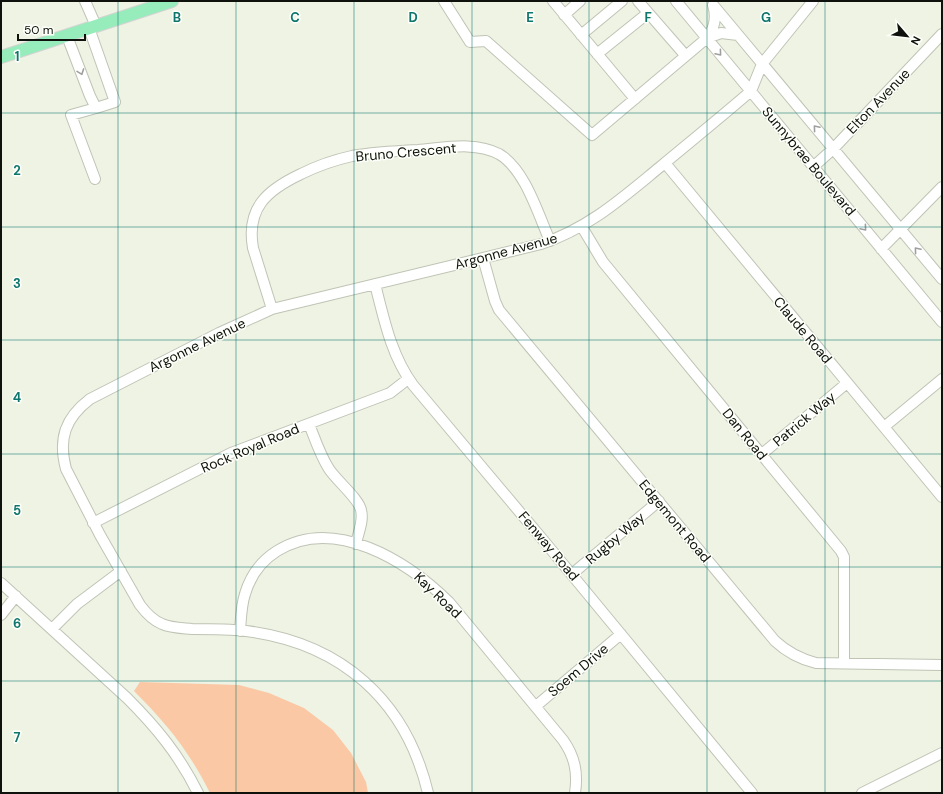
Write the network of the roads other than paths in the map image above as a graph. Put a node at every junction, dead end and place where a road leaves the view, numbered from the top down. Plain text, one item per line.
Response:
1 (85, 1) edge
2 (172, 1) edge
3 (444, 1) edge
4 (553, 1) edge
5 (580, 1) edge
6 (622, 1) edge
7 (638, 1) edge
8 (676, 1) edge
9 (813, 1) edge
10 (711, 3) edge
11 (648, 13) junction
12 (564, 15) junction
13 (92, 27) junction
14 (942, 34) edge
15 (581, 35) junction
16 (738, 35) junction
17 (67, 36) junction
18 (707, 38) junction
19 (597, 54) junction
20 (684, 55) junction
21 (1, 57) edge
22 (762, 64) junction
23 (751, 91) junction
24 (635, 99) junction
25 (96, 108) junction
26 (832, 149) junction
27 (664, 163) junction
28 (814, 167) junction
29 (95, 179) dead end
30 (942, 187) edge
31 (582, 227) junction
32 (900, 230) junction
33 (550, 241) junction
34 (881, 249) junction
35 (483, 258) junction
36 (942, 279) edge
37 (375, 284) junction
38 (272, 308) junction
39 (942, 322) edge
40 (408, 379) junction
41 (942, 379) edge
42 (847, 383) junction
43 (309, 424) junction
44 (884, 427) junction
45 (762, 454) junction
46 (942, 497) edge
47 (658, 501) junction
48 (93, 522) junction
49 (356, 544) junction
50 (121, 571) junction
51 (572, 574) junction
52 (1, 583) edge
53 (16, 596) junction
54 (1, 615) edge
55 (52, 629) junction
56 (240, 631) junction
57 (621, 634) junction
58 (844, 664) junction
59 (942, 665) edge
60 (536, 706) junction
61 (942, 753) edge
62 (198, 793) edge
63 (428, 793) edge
64 (575, 793) edge
65 (752, 793) edge
66 (862, 793) edge

1 - 13 street
2 - 13 main road
3 - 24 street
4 - 12 street
5 - 12 street
6 - 15 street
7 - 11 street
8 - 18 street, Sunnybrae Boulevard
9 - 22 street, Argonne Avenue
10 - 16 street, Sunnybrae Boulevard
10 - 18 street
11 - 19 street
11 - 20 street
12 - 15 street
13 - 17 main road
13 - 25 street
14 - 26 street, Elton Avenue
15 - 19 street
16 - 18 street
16 - 22 street, Sunnybrae Boulevard
17 - 21 main road
17 -> 25 street
18 - 20 street
18 -> 23 street, Sunnybrae Boulevard
19 - 24 street
20 - 24 street
22 - 23 street, Argonne Avenue
26 -> 22 street, Sunnybrae Boulevard
23 - 27 street, Argonne Avenue
23 - 28 street, Sunnybrae Boulevard
25 - 29 street
26 - 28 street, Elton Avenue
26 - 32 street, Sunnybrae Boulevard
27 - 31 street, Argonne Avenue
27 - 42 street, Claude Road
28 -> 34 street, Sunnybrae Boulevard
30 - 32 street
31 - 33 street, Argonne Avenue
31 - 45 street, Dan Road
32 - 34 street
36 -> 32 street, Sunnybrae Boulevard
33 - 35 street, Argonne Avenue
33 - 38 street, Bruno Crescent
34 - 39 street, Sunnybrae Boulevard
35 - 37 street, Argonne Avenue
35 - 47 street, Edgemont Road
37 - 38 street, Argonne Avenue
37 - 40 street, Fenway Road
38 - 48 street, Argonne Avenue
40 - 43 street, Rock Royal Road
40 - 51 street, Fenway Road
41 - 44 street
42 - 44 street, Claude Road
42 - 45 street, Patrick Way
43 - 48 street, Rock Royal Road
43 - 49 street
44 - 46 street, Claude Road
45 - 58 street, Dan Road
47 - 51 street, Rugby Way
47 - 58 street, Edgemont Road
48 - 50 street, Argonne Avenue
49 - 56 street, Kay Road
49 - 60 street, Kay Road
50 - 55 street
50 - 56 street, Argonne Avenue
51 - 57 street, Fenway Road
52 - 53 street
53 - 54 street
53 - 55 street
55 - 62 street
56 - 63 street, Argonne Avenue
57 - 60 street, Soem Drive
57 - 65 street, Fenway Road
58 - 59 street, Edgemont Road
60 - 64 street, Kay Road
61 - 66 street

